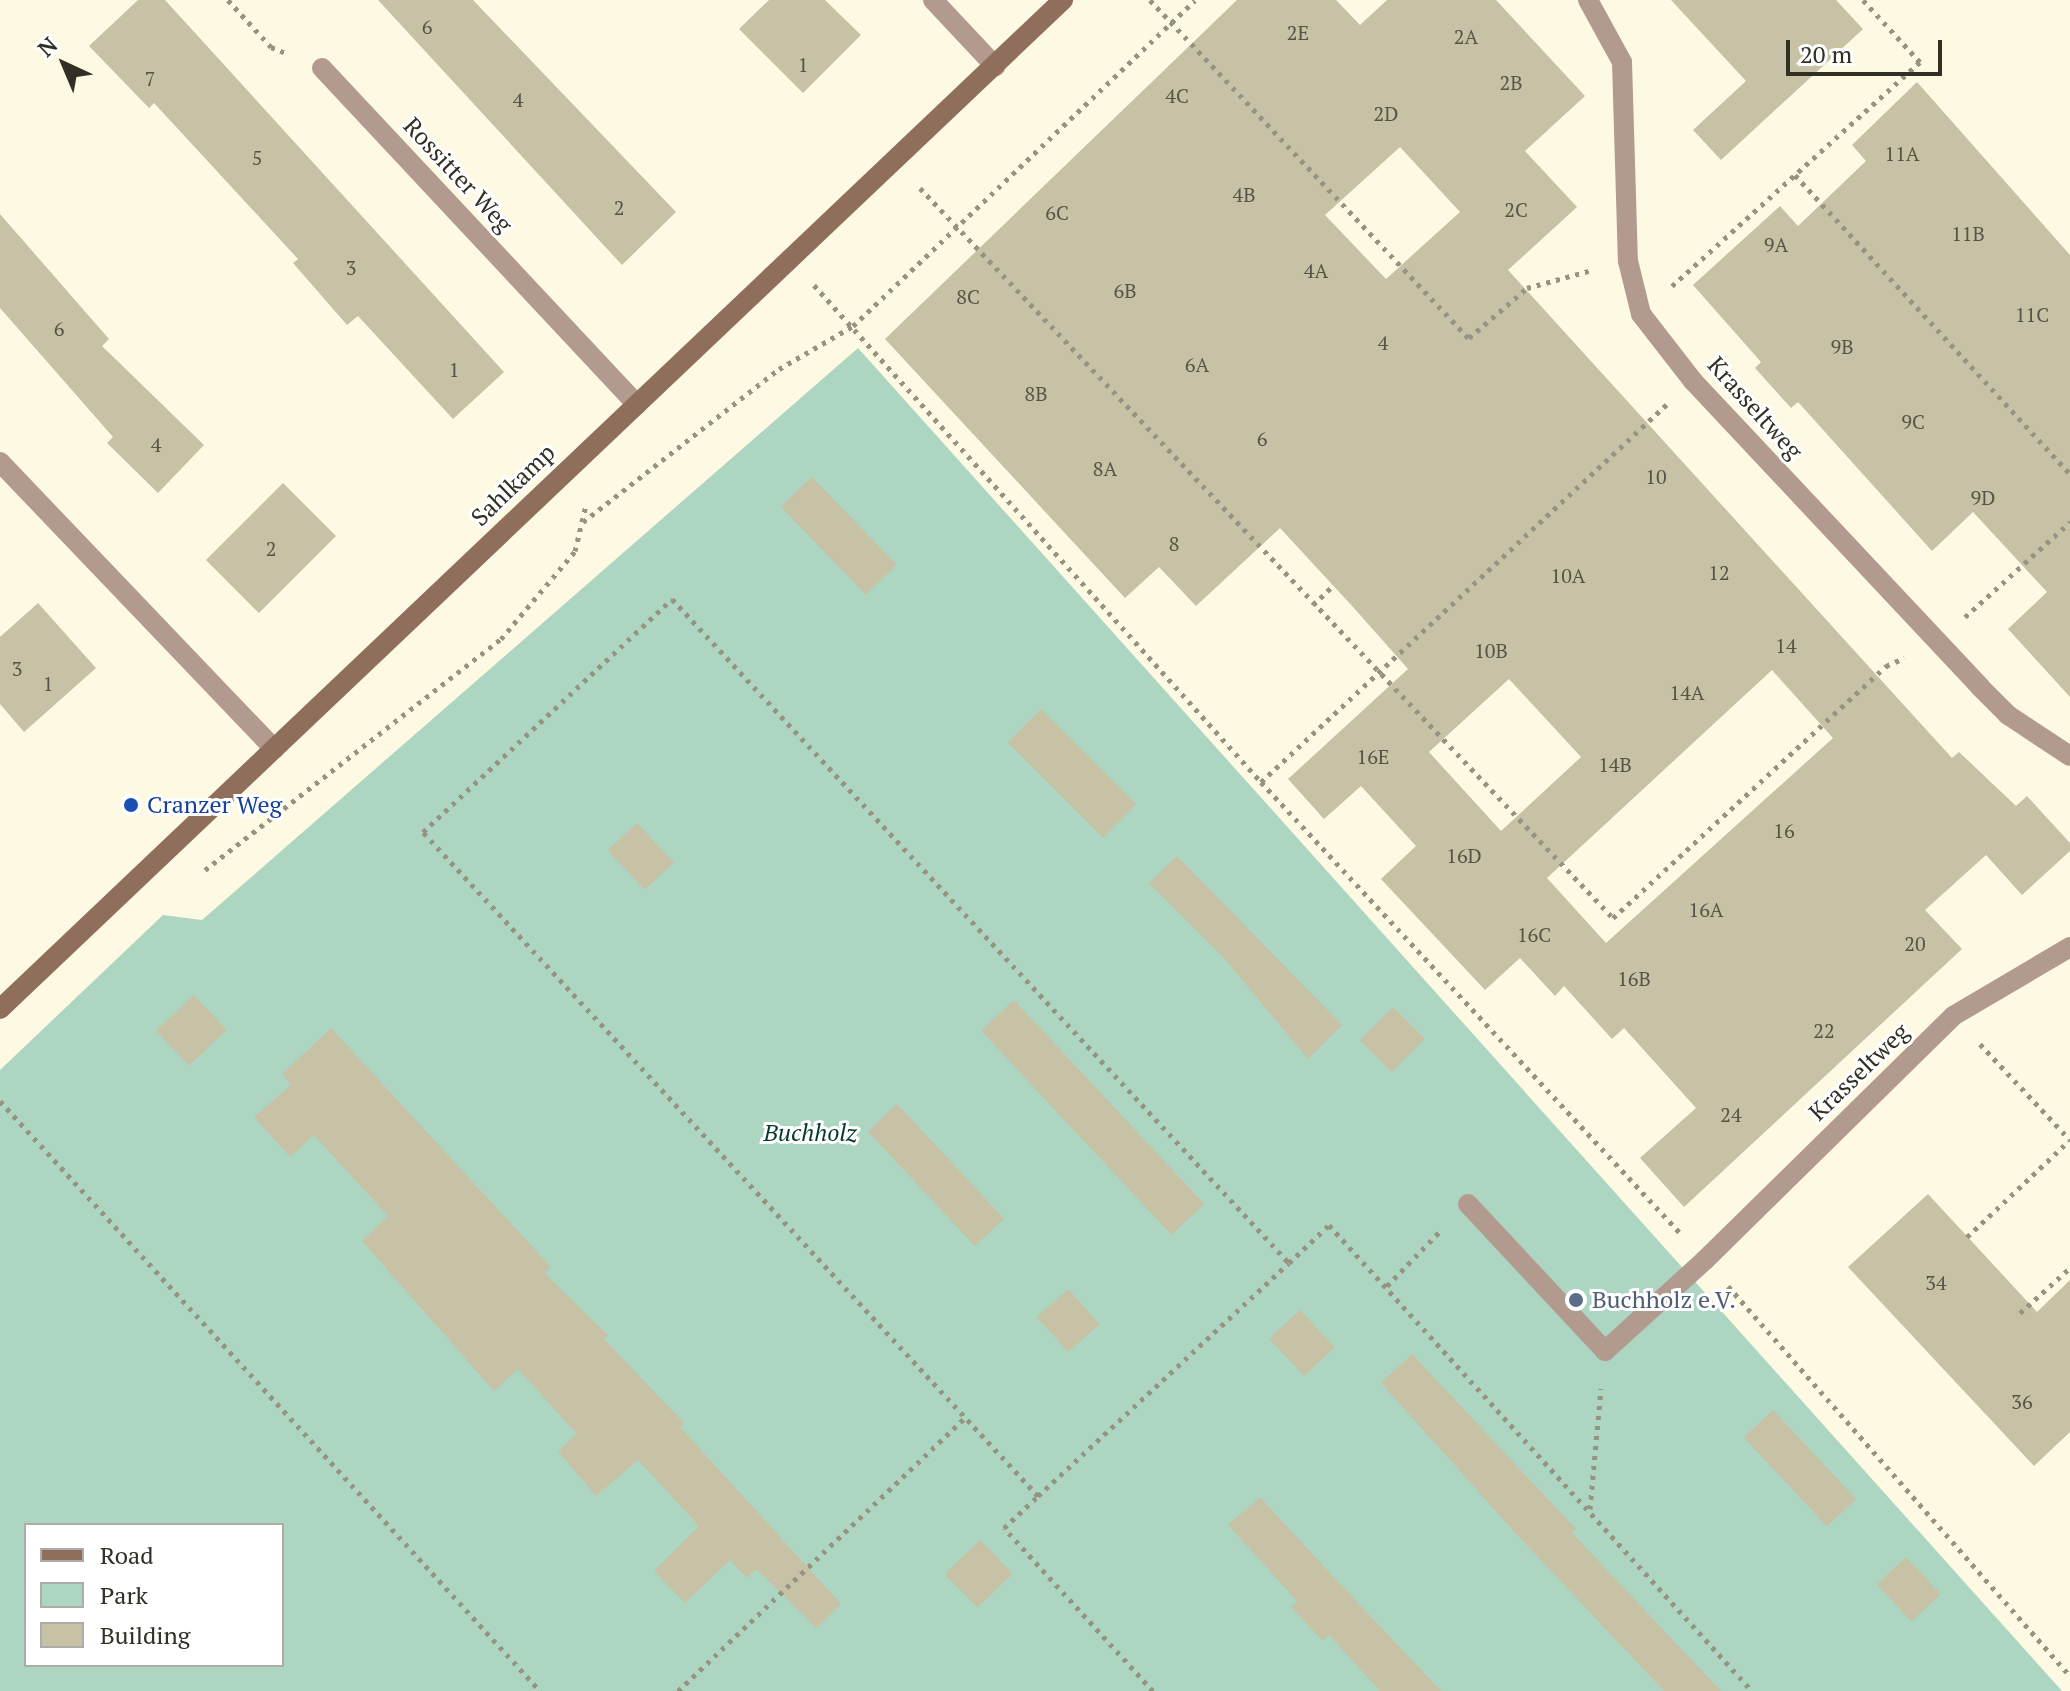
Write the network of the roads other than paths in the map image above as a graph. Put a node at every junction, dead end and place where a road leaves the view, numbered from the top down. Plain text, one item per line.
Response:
1 (933, 0) edge
2 (1063, 0) edge
3 (1588, 0) edge
4 (995, 66) junction
5 (322, 68) road end
6 (637, 405) junction
7 (0, 462) edge
8 (274, 749) junction
9 (2070, 756) edge
10 (2070, 947) edge
11 (0, 1009) edge
12 (1468, 1204) road end

1 - 4 street
2 - 4 street, Sahlkamp
3 - 9 street, Krasseltweg
4 - 6 street, Sahlkamp
5 - 6 street, Rossitter Weg
6 - 8 street, Sahlkamp
7 - 8 street
8 - 11 street, Sahlkamp
10 - 12 street, Krasseltweg

